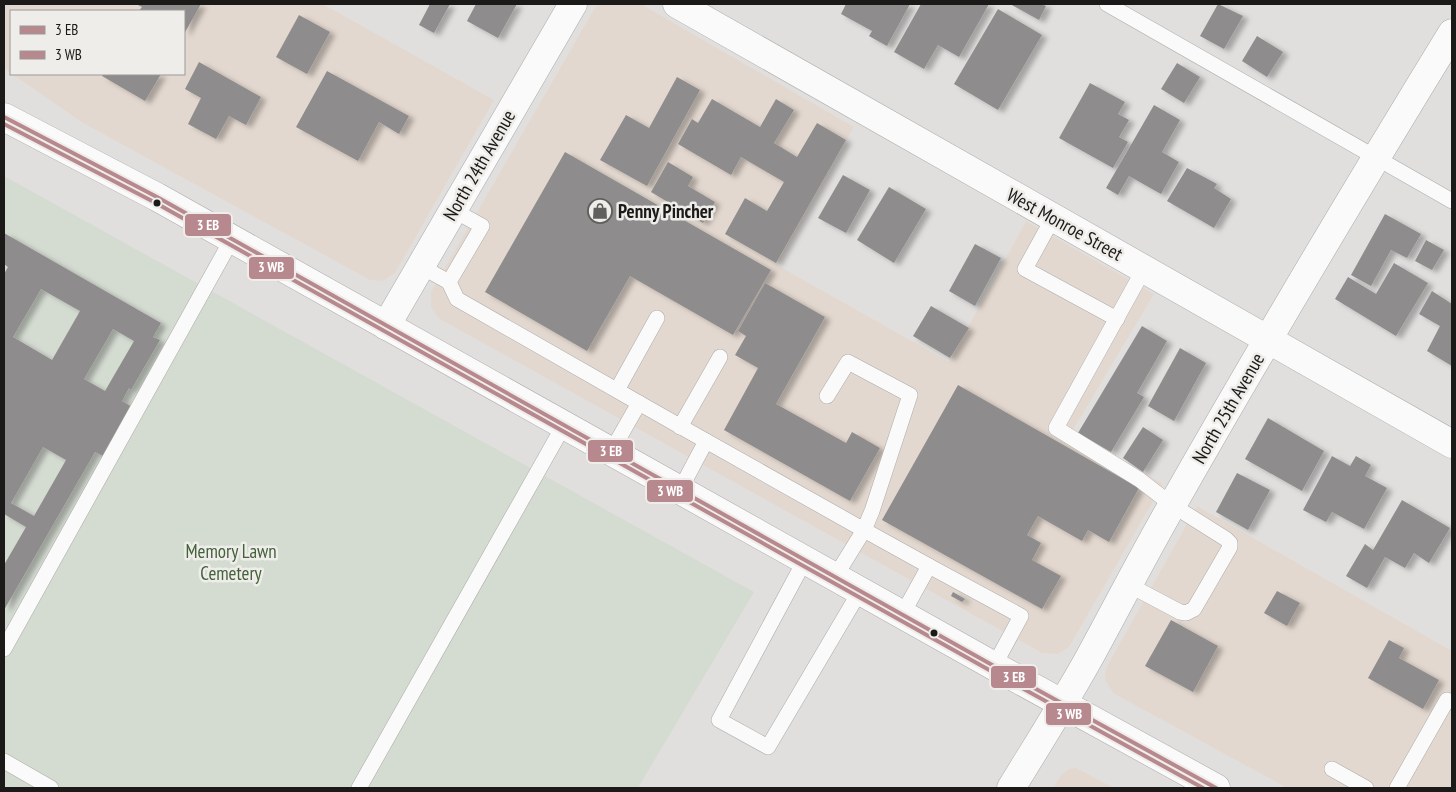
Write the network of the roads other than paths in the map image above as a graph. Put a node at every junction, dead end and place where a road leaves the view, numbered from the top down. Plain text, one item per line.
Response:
1 (573, 4) edge
2 (677, 4) edge
3 (1107, 4) edge
4 (1452, 33) edge
5 (4, 117) edge
6 (1376, 157) junction
7 (1452, 201) edge
8 (453, 210) junction
9 (1053, 218) junction
10 (232, 240) junction
11 (420, 266) junction
12 (1144, 269) junction
13 (449, 282) junction
14 (657, 318) dead end
15 (1117, 319) junction
16 (386, 326) junction
17 (1268, 340) junction
18 (720, 357) dead end
19 (617, 390) junction
20 (827, 396) dead end
21 (639, 403) junction
22 (564, 425) junction
23 (680, 427) junction
24 (706, 442) junction
25 (1452, 444) edge
26 (611, 452) junction
27 (680, 490) junction
28 (1172, 505) junction
29 (864, 530) junction
30 (805, 560) junction
31 (929, 566) junction
32 (835, 577) junction
33 (1129, 585) junction
34 (860, 591) junction
35 (902, 615) junction
36 (4, 649) edge
37 (994, 666) junction
38 (1447, 700) dead end
39 (1062, 704) junction
40 (4, 761) edge
41 (1332, 769) dead end
42 (51, 788) edge
43 (359, 788) edge
44 (1011, 788) edge
45 (1216, 788) edge
46 (1366, 788) edge
47 (1397, 788) edge

1 - 8 street, North 24th Avenue
2 - 9 street, West Monroe Street
3 - 6 lane
4 - 6 street, North 25th Avenue
5 - 10 street
6 - 7 lane
6 - 17 street, North 25th Avenue
8 - 11 street, North 24th Avenue
8 - 13 lane
9 - 12 street, West Monroe Street
9 - 15 lane
10 - 16 street
10 - 36 lane
11 - 13 lane
11 - 16 street, North 24th Avenue
12 - 15 lane
12 - 17 street, West Monroe Street
13 - 19 lane
14 - 19 lane
15 - 28 lane
16 - 22 street
17 - 25 street, West Monroe Street
17 - 28 street, North 25th Avenue
18 - 23 lane
19 - 21 lane
20 - 29 lane
21 - 23 lane
21 - 26 lane
22 - 26 street
22 - 43 lane
23 - 24 lane
24 - 27 lane
24 - 29 lane
26 - 27 street
27 - 30 street
28 - 33 street, North 25th Avenue
28 - 33 lane
29 - 31 lane
29 - 32 lane
30 - 32 street
30 - 34 lane
31 - 35 lane
31 - 37 lane
32 - 34 street
33 - 39 street, North 25th Avenue
34 - 35 street
35 - 37 street
37 - 39 street
38 - 47 lane
39 - 44 street, North 25th Avenue
39 - 45 street
40 - 42 lane
41 - 46 lane

